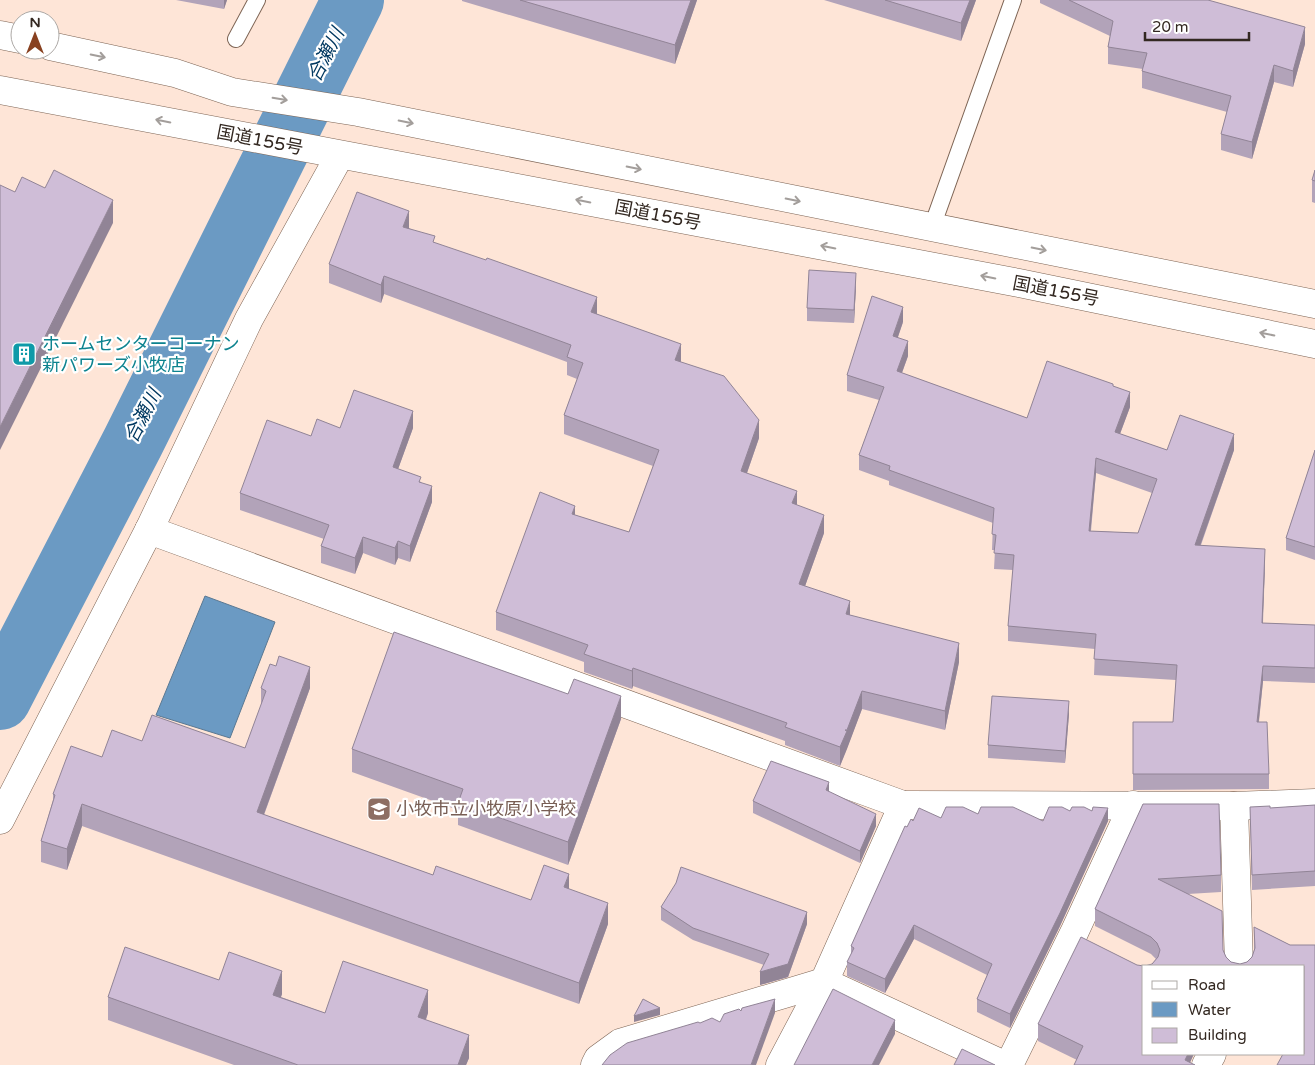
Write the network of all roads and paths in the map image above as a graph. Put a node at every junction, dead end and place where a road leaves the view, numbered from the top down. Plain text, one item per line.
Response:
1 (257, 0) edge
2 (1012, 0) edge
3 (236, 39) dead end
4 (60, 48) edge
5 (0, 90) edge
6 (340, 155) junction
7 (932, 227) junction
8 (1315, 304) edge
9 (1315, 344) edge
10 (149, 530) junction
11 (1315, 803) edge
12 (903, 805) junction
13 (1133, 805) junction
14 (1234, 806) junction
15 (0, 820) edge
16 (1074, 933) junction
17 (1100, 946) edge
18 (1239, 965) edge
19 (824, 982) junction
20 (595, 1065) edge
21 (780, 1065) edge
22 (1004, 1065) edge
23 (1009, 1065) edge

1 - 3 lane
2 - 7 lane
4 -> 7 main road
6 -> 5 main road, 国道155号
9 -> 6 main road, 国道155号
6 - 10 main road
7 -> 8 main road
10 - 12 main road
10 - 15 main road
11 - 14 main road
12 - 13 main road
12 - 19 main road
13 - 14 main road
13 - 16 main road
14 - 18 main road
16 - 17 main road
16 - 23 main road
19 - 20 main road
19 - 21 main road
19 - 22 main road

